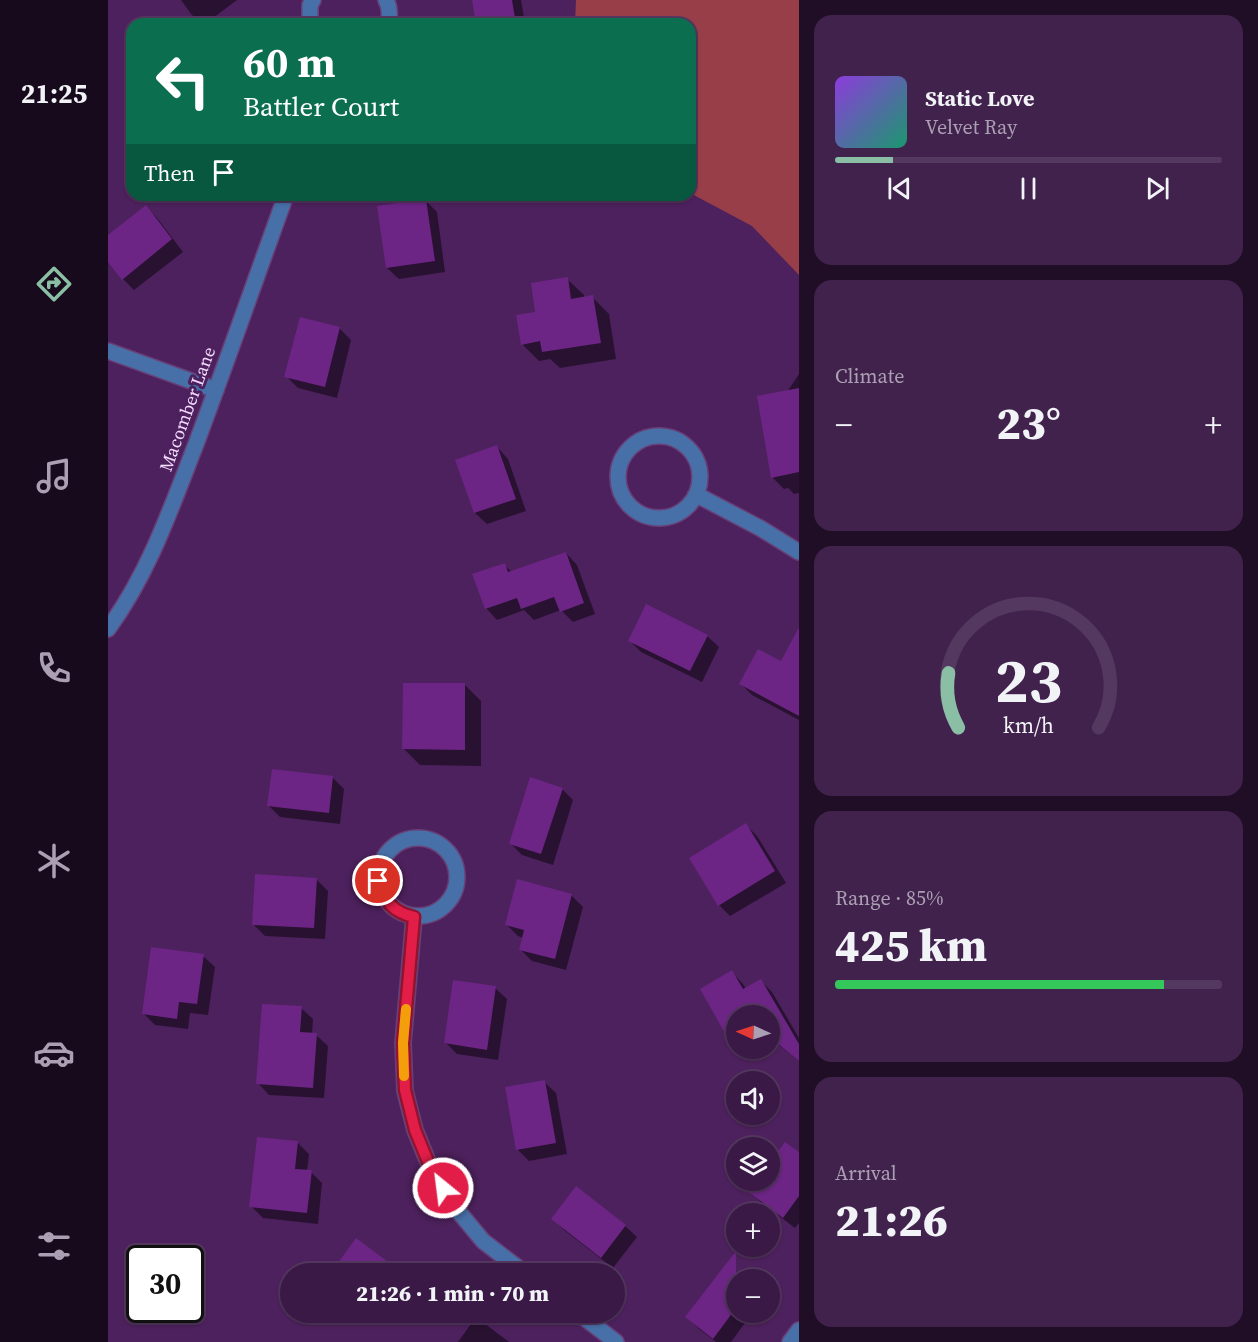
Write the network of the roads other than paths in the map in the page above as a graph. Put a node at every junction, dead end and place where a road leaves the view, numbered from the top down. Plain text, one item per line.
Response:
1 (313, 0) edge
2 (386, 0) edge
3 (310, 18) edge
4 (390, 18) edge
5 (284, 201) edge
6 (108, 351) edge
7 (216, 390) junction
8 (697, 495) junction
9 (799, 552) edge
10 (108, 629) edge
11 (414, 917) junction
12 (512, 1263) edge
13 (591, 1323) edge
14 (799, 1330) edge
15 (616, 1342) edge
16 (790, 1342) edge

1 - 3 street
2 - 4 street
5 - 7 street, Macomber Lane
6 - 7 street
7 - 10 street, Macomber Lane
8 - 8 street
8 - 9 street
11 - 11 street
11 - 12 street
13 - 15 street
14 - 16 street

